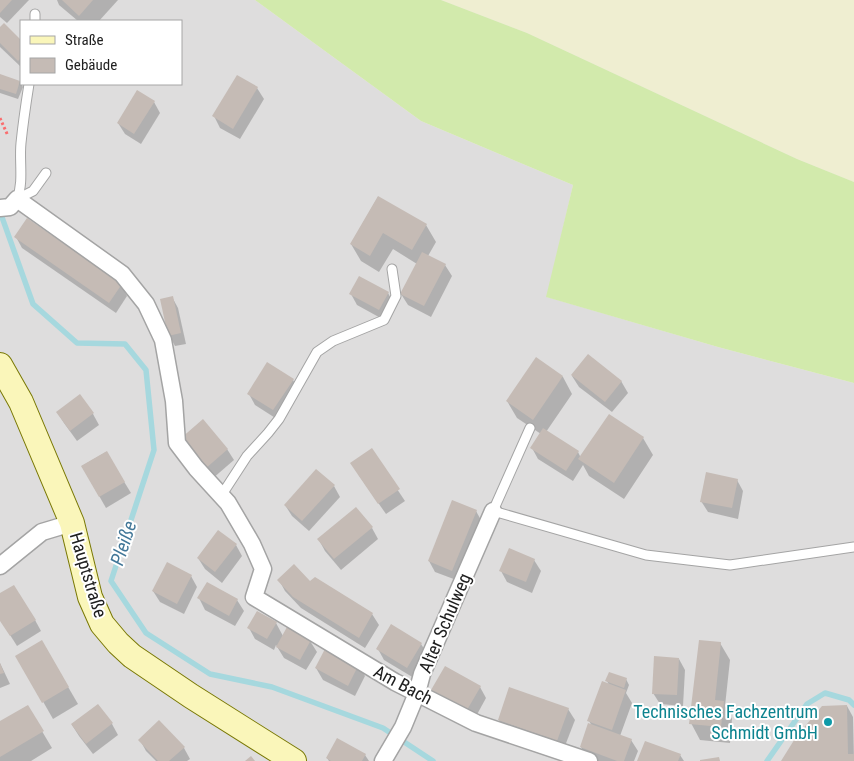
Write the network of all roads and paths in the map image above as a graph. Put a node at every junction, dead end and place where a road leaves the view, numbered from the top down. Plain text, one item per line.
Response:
1 (29, 85) edge
2 (46, 173) dead end
3 (9, 205) edge
4 (392, 269) dead end
5 (0, 365) edge
6 (530, 428) dead end
7 (221, 496) junction
8 (492, 511) junction
9 (72, 522) junction
10 (854, 547) edge
11 (0, 566) edge
12 (418, 693) junction
13 (387, 754) edge
14 (294, 761) edge
15 (589, 761) edge

1 - 3 lane
2 - 3 lane
3 - 7 street
4 - 7 lane
5 - 9 main road, Hauptstraße
6 - 8 lane
7 - 12 street, Am Bach
8 - 10 lane
8 - 12 street, Alter Schulweg
9 - 11 street
9 - 14 main road, Hauptstraße
12 - 13 street, Alter Schulweg
12 - 15 street, Am Bach

